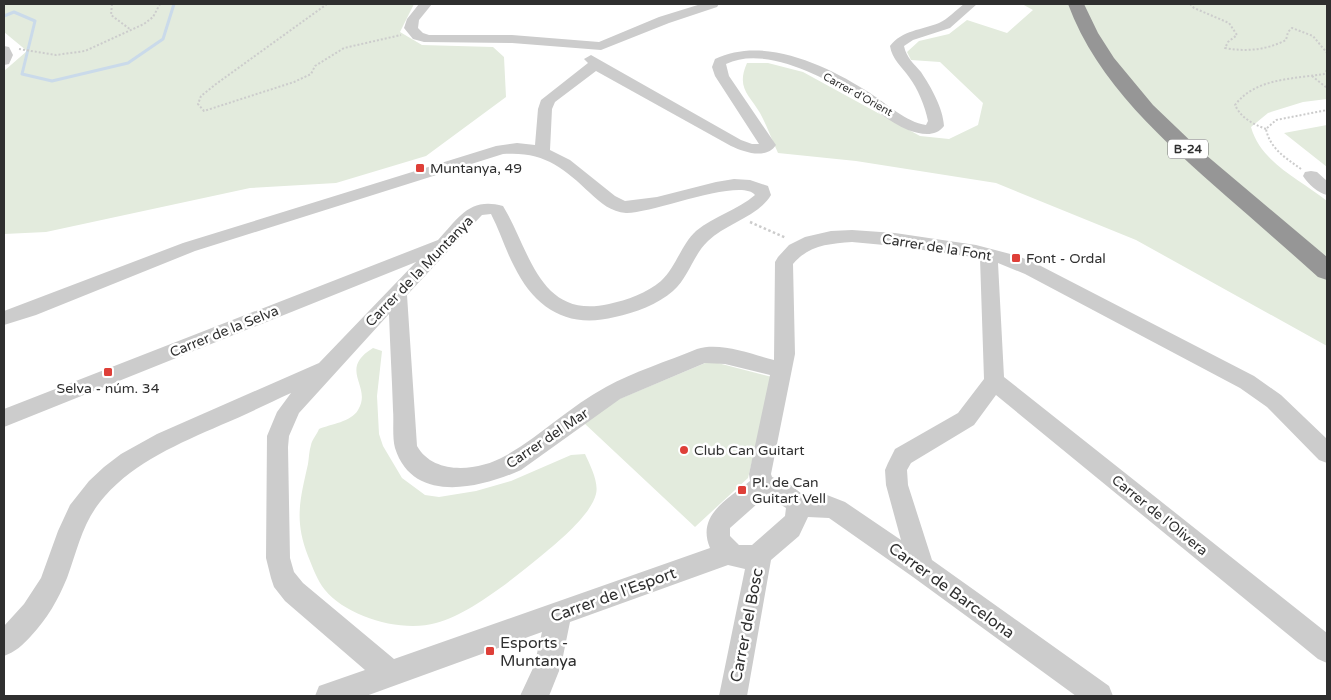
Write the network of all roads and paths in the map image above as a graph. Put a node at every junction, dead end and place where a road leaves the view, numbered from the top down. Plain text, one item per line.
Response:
1 (112, 4) edge
2 (160, 4) edge
3 (327, 4) edge
4 (426, 4) edge
5 (713, 4) edge
6 (971, 4) edge
7 (1076, 4) edge
8 (1095, 4) edge
9 (1190, 4) edge
10 (131, 30) junction
11 (412, 31) junction
12 (574, 44) junction
13 (601, 46) junction
14 (10, 49) edge
15 (1327, 53) edge
16 (4, 61) edge
17 (593, 61) junction
18 (1327, 70) edge
19 (1312, 76) junction
20 (1327, 88) edge
21 (1327, 110) edge
22 (1266, 129) junction
23 (542, 151) junction
24 (1310, 176) joint
25 (1327, 190) edge
26 (734, 214) junction
27 (445, 244) junction
28 (803, 246) junction
29 (1327, 251) edge
30 (989, 254) junction
31 (1327, 271) edge
32 (397, 293) junction
33 (4, 318) edge
34 (327, 368) junction
35 (782, 370) junction
36 (994, 381) junction
37 (4, 418) edge
38 (1327, 453) edge
39 (762, 485) junction
40 (797, 506) junction
41 (728, 553) junction
42 (760, 554) junction
43 (922, 568) junction
44 (559, 613) junction
45 (4, 643) edge
46 (1327, 650) edge
47 (391, 674) junction
48 (329, 696) edge
49 (534, 696) edge
50 (732, 696) edge
51 (1099, 696) edge

1 - 10 path
2 - 10 path
3 - 11 path
4 - 11 street
5 - 13 street
6 - 17 street, Carrer d'Orient
7 - 31 highway, B-24
8 - 29 highway, B-24
9 - 15 path
10 - 14 path
11 - 12 street
12 - 13 street
12 - 17 street, Carrer d'Orient
13 - 17 street
14 - 16 street
17 - 23 street
18 - 19 path
19 - 20 path
19 - 22 path
21 - 22 path
22 - 24 path
23 - 26 street, Carrer de la Muntanya
23 - 33 street, Carrer de la Muntanya
24 - 25 street
26 - 27 street, Carrer de la Muntanya
26 - 28 path
27 - 32 street, Carrer de la Muntanya
27 - 37 street, Carrer de la Selva
28 - 30 street, Carrer de la Font
28 - 35 street, Carrer de la Font
30 - 36 street
30 - 38 street, Carrer de la Font
32 - 34 street, Carrer de la Muntanya
32 - 35 street, Carrer del Mar
34 - 45 street
34 - 47 street, Carrer de la Muntanya
35 - 39 street, Carrer de la Font
36 - 43 street
36 - 46 street, Carrer de l'Olivera
39 - 40 street
39 - 41 street
40 - 42 street
40 - 43 street, Carrer de Barcelona
41 - 42 street
41 - 44 street, Carrer de l'Esport
42 - 50 street, Carrer del Bosc
43 - 51 street, Carrer de Barcelona
44 - 47 street, Carrer de l'Esport
44 - 49 street
47 - 48 street, Carrer de l'Esport

